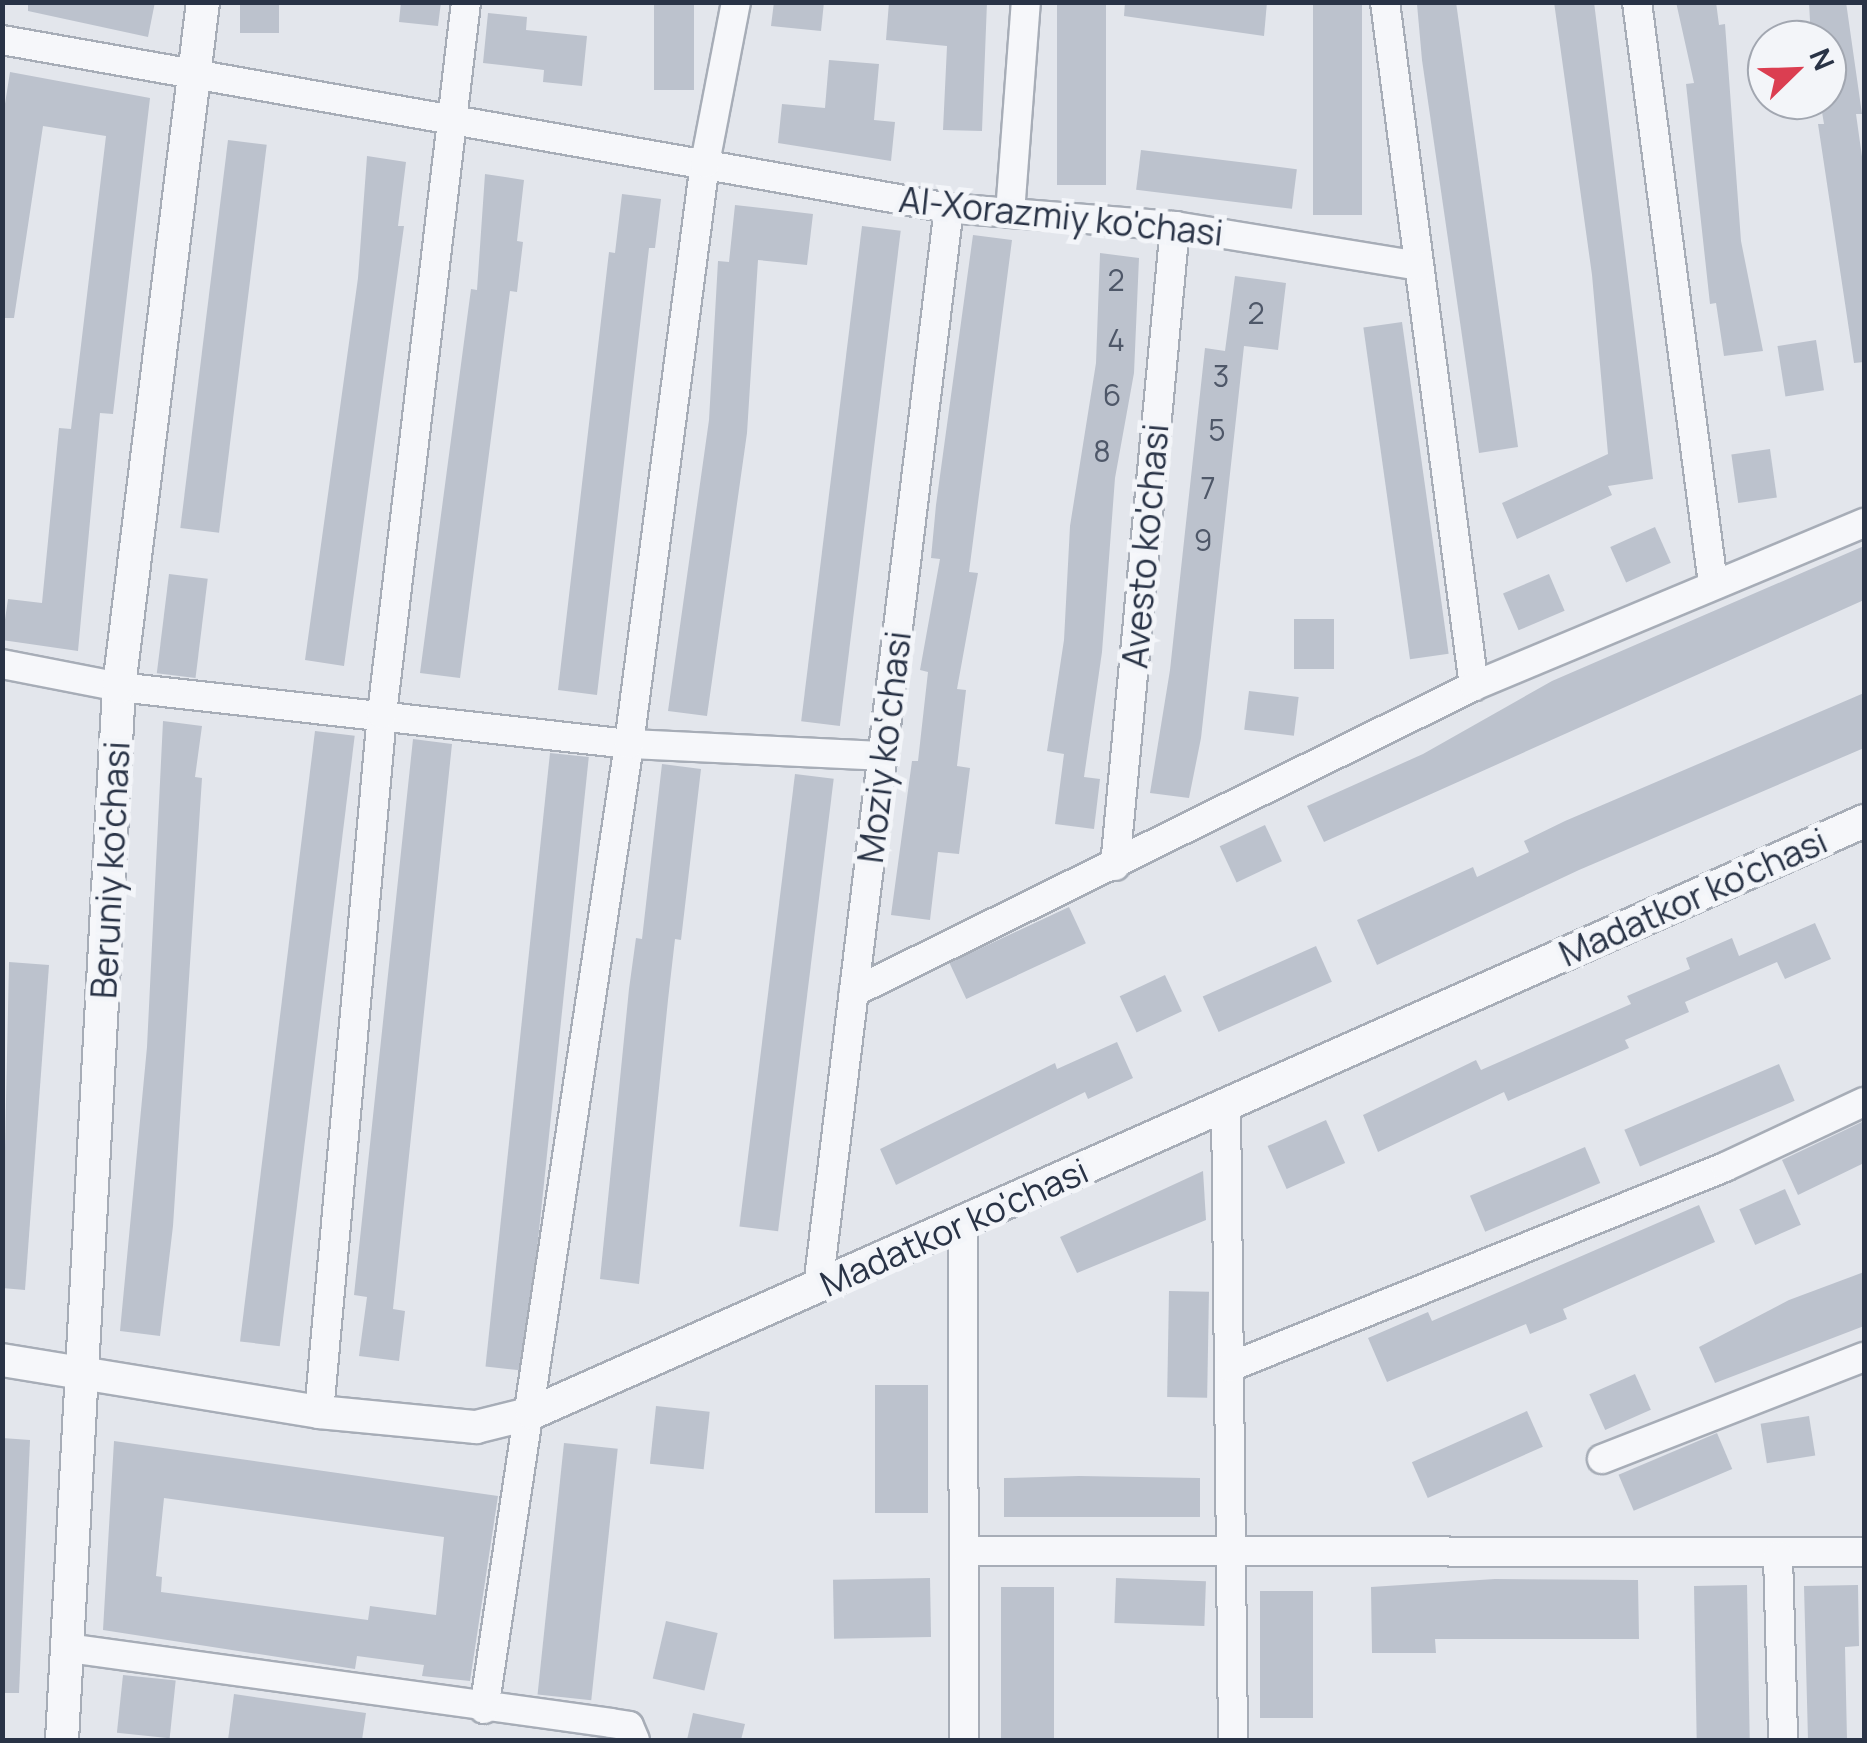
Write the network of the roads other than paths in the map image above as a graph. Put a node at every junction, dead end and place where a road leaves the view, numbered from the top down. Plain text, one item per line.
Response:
1 (203, 2) edge
2 (466, 2) edge
3 (736, 2) edge
4 (1026, 2) edge
5 (1385, 2) edge
6 (1637, 2) edge
7 (2, 40) edge
8 (195, 76) junction
9 (454, 118) junction
10 (705, 164) junction
11 (949, 208) junction
12 (1010, 213) junction
13 (1175, 226) junction
14 (1418, 266) junction
15 (1864, 523) edge
16 (1712, 584) junction
17 (2, 664) edge
18 (1474, 686) junction
19 (119, 687) junction
20 (382, 714) junction
21 (629, 744) junction
22 (883, 756) junction
23 (1864, 821) edge
24 (1115, 866) junction
25 (854, 992) junction
26 (1864, 1102) edge
27 (1226, 1104) junction
28 (963, 1226) junction
29 (818, 1286) junction
30 (1864, 1356) edge
31 (2, 1360) edge
32 (1230, 1367) junction
33 (86, 1374) junction
34 (319, 1412) junction
35 (532, 1413) junction
36 (1602, 1460) dead end
37 (967, 1550) junction
38 (1864, 1552) edge
39 (1231, 1553) junction
40 (1778, 1556) junction
41 (68, 1648) junction
42 (484, 1709) junction
43 (62, 1740) edge
44 (634, 1740) edge
45 (964, 1740) edge
46 (1233, 1740) edge
47 (1784, 1740) edge

1 - 8 street, Beruniy ko'chasi
2 - 9 street
3 - 10 street
4 - 12 street
5 - 14 street
6 - 16 street
7 - 8 street, Al-Xorazmiy ko'chasi
8 - 9 street, Al-Xorazmiy ko'chasi
8 - 19 street, Beruniy ko'chasi
9 - 10 street, Al-Xorazmiy ko'chasi
9 - 20 street
10 - 11 street, Al-Xorazmiy ko'chasi
10 - 21 street
11 - 12 street, Al-Xorazmiy ko'chasi
11 - 22 street, Moziy ko‘chasi
12 - 13 street, Al-Xorazmiy ko'chasi
13 - 14 street, Al-Xorazmiy ko'chasi
13 - 24 street, Avesto ko'chasi
14 - 18 street
15 - 16 street
16 - 18 street
17 - 19 street
18 - 24 street
19 - 20 street
19 - 33 street, Beruniy ko'chasi
20 - 21 street
20 - 34 street
21 - 22 street
21 - 35 street
22 - 25 street, Moziy ko‘chasi
23 - 27 street, Madatkor ko'chasi
24 - 25 street
25 - 29 street, Moziy ko‘chasi
26 - 32 street
27 - 28 street, Madatkor ko'chasi
27 - 32 street
28 - 29 street, Madatkor ko'chasi
28 - 37 street
29 - 35 street, Madatkor ko'chasi
30 - 36 street
31 - 33 street, Madatkor ko'chasi
32 - 39 street
33 - 34 street, Madatkor ko'chasi
33 - 41 street, Beruniy ko'chasi
34 - 35 street, Madatkor ko'chasi
35 - 42 street
37 - 39 street
37 - 45 street
38 - 40 street
39 - 40 street
39 - 46 street
40 - 47 street
41 - 42 street
41 - 43 street, Beruniy ko'chasi
42 - 44 street

